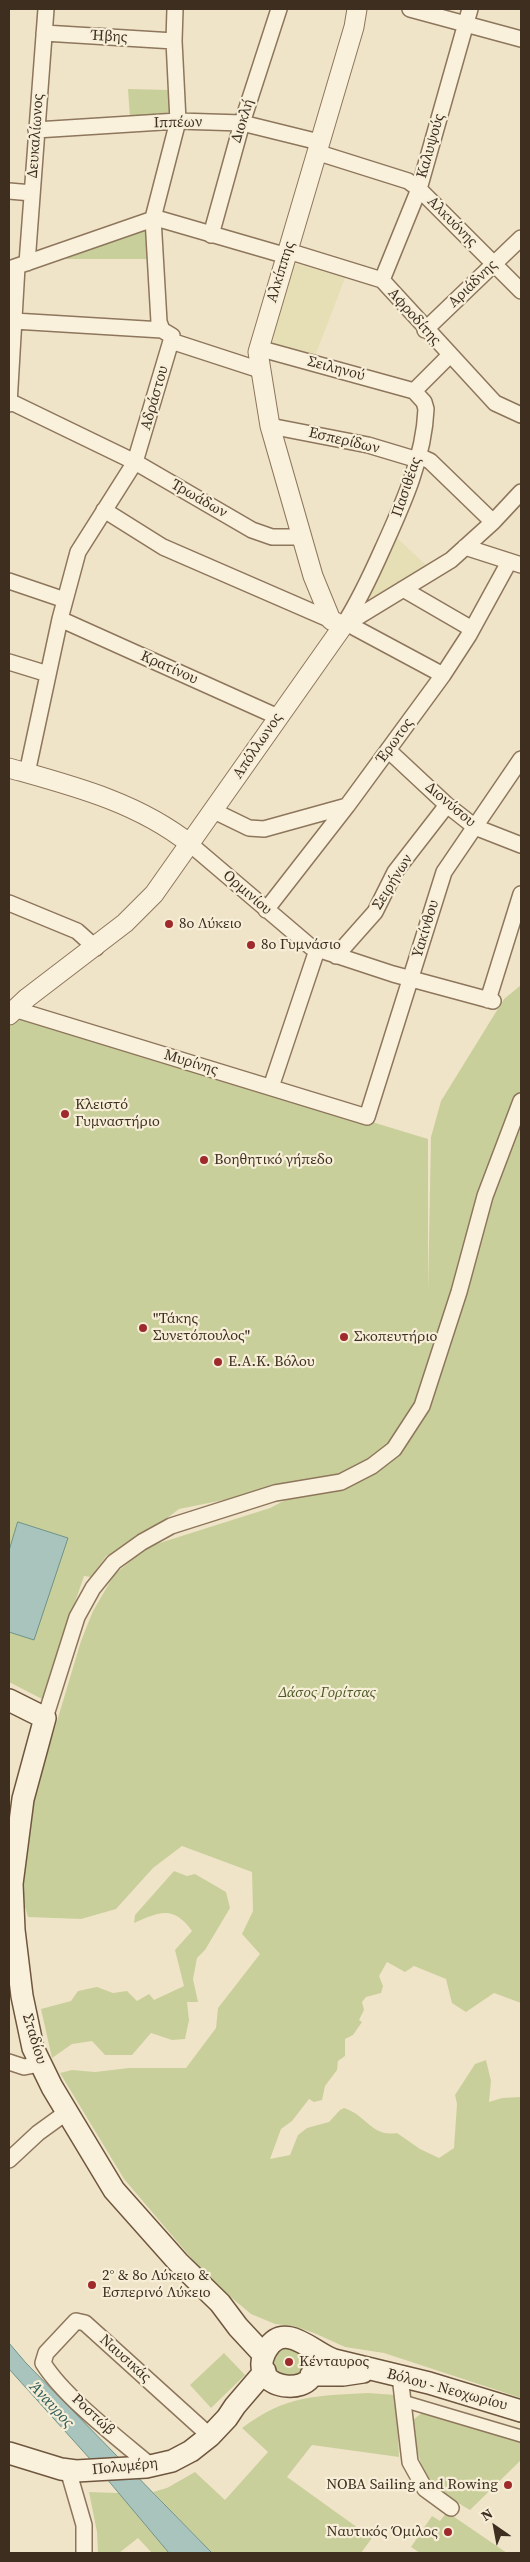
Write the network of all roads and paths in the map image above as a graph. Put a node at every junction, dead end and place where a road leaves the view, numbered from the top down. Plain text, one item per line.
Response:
1 (46, 9) edge
2 (176, 9) edge
3 (279, 9) edge
4 (357, 9) edge
5 (410, 9) edge
6 (470, 9) edge
7 (466, 24) junction
8 (44, 33) junction
9 (521, 39) edge
10 (174, 41) junction
11 (178, 121) junction
12 (242, 123) junction
13 (36, 130) junction
14 (317, 147) junction
15 (419, 189) junction
16 (9, 191) edge
17 (32, 193) junction
18 (152, 218) junction
19 (211, 235) junction
20 (521, 238) edge
21 (287, 253) junction
22 (494, 264) junction
23 (18, 267) edge
24 (382, 280) junction
25 (521, 291) edge
26 (14, 321) junction
27 (425, 330) junction
28 (167, 336) junction
29 (258, 348) junction
30 (449, 356) junction
31 (260, 370) junction
32 (414, 391) junction
33 (9, 402) edge
34 (521, 415) edge
35 (270, 426) junction
36 (418, 458) junction
37 (135, 462) junction
38 (521, 492) edge
39 (104, 510) junction
40 (493, 522) junction
41 (302, 537) junction
42 (465, 547) junction
43 (515, 563) edge
44 (9, 581) edge
45 (403, 590) junction
46 (65, 600) junction
47 (60, 619) junction
48 (341, 623) junction
49 (472, 629) junction
50 (9, 662) edge
51 (48, 674) junction
52 (443, 676) junction
53 (278, 717) junction
54 (388, 750) junction
55 (521, 759) edge
56 (9, 768) edge
57 (27, 773) junction
58 (447, 805) junction
59 (347, 806) junction
60 (214, 811) junction
61 (475, 827) junction
62 (190, 844) junction
63 (521, 845) edge
64 (520, 902) edge
65 (9, 903) edge
66 (266, 910) junction
67 (96, 948) junction
68 (317, 950) junction
69 (336, 956) junction
70 (410, 979) junction
71 (11, 1012) edge
72 (271, 1087) junction
73 (521, 1100) edge
74 (367, 1117) joint
75 (9, 1700) edge
76 (45, 1718) junction
77 (10, 1883) edge
78 (9, 2062) edge
79 (40, 2064) junction
80 (67, 2112) junction
81 (9, 2160) edge
82 (220, 2303) junction
83 (280, 2339) junction
84 (310, 2349) junction
85 (43, 2359) joint
86 (264, 2363) junction
87 (373, 2370) junction
88 (311, 2375) junction
89 (400, 2376) junction
90 (279, 2386) junction
91 (403, 2401) junction
92 (521, 2410) edge
93 (228, 2418) junction
94 (210, 2436) junction
95 (521, 2436) edge
96 (9, 2453) edge
97 (148, 2466) junction
98 (77, 2470) junction
99 (451, 2508) dead end
100 (84, 2553) edge

1 - 8 street, Δευκαλίωνος
2 - 10 street, Αδράστου
3 - 12 street, Διοκλή
4 - 14 street, Αλκίππης
5 - 7 street
6 - 7 street, Καλυψούς
7 - 9 street
7 - 15 street, Καλυψούς
8 - 10 street, Ήβης
8 - 13 street, Δευκαλίωνος
10 - 11 street, Αδράστου
11 - 12 street, Ιππέων
11 - 13 street, Ιππέων
11 - 18 street, Αδράστου
12 - 14 street, Ιππέων
12 - 19 street, Διοκλή
13 - 17 street, Δευκαλίωνος
14 - 15 street, Αλκυόνης
14 - 21 street, Αλκίππης
15 - 22 street, Αλκυόνης
15 - 24 street, Καλυψούς
16 - 17 street
17 - 23 street, Δευκαλίωνος
18 - 19 street, Αφροδίτης
18 - 23 street
18 - 28 street, Αδράστου
19 - 21 street, Αφροδίτης
20 - 22 street, Αριάδνης
21 - 24 street, Αφροδίτης
21 - 29 street, Αλκίππης
22 - 25 street, Αλκυόνης
22 - 27 street, Αριάδνης
23 - 26 street, Δευκαλίωνος
24 - 27 street, Αφροδίτης
26 - 28 street
26 - 33 street, Δευκαλίωνος
27 - 30 street, Αφροδίτης
28 - 31 street
28 - 37 street, Αδράστου
29 - 31 street, Αλκίππης
29 - 32 street, Σειληνού
30 - 32 street
30 - 34 street, Αφροδίτης
31 - 35 street, Αλκίππης
32 - 36 street, Πασιθέας
33 - 37 street, Τρωάδων
35 - 36 street, Εσπερίδων
35 - 41 street, Αλκίππης
36 - 40 street, Εσπερίδων
36 - 48 street, Πασιθέας
37 - 39 street, Αδράστου
37 - 41 street, Τρωάδων
38 - 40 street, Απόλλωνος
39 - 46 street, Αδράστου
39 - 48 street
40 - 42 street, Απόλλωνος
41 - 48 street
42 - 43 street
42 - 45 street, Απόλλωνος
43 - 49 street, Έρωτος
44 - 46 street
45 - 48 street, Απόλλωνος
45 - 49 street
46 - 47 street, Αδράστου
47 - 51 street, Αδράστου
47 - 53 street, Κρατίνου
48 - 52 street
48 - 53 street, Απόλλωνος
49 - 52 street, Έρωτος
50 - 51 street
51 - 57 street, Αδράστου
52 - 54 street, Έρωτος
53 - 60 street, Απόλλωνος
54 - 58 street, Διονύσου
54 - 59 street, Έρωτος
55 - 61 street, Υακίνθου
56 - 57 street, Ορμινίου
57 - 62 street, Ορμινίου
58 - 61 street, Διονύσου
58 - 69 street, Σειρήνων
59 - 60 street
59 - 66 street, Έρωτος
60 - 62 street, Απόλλωνος
61 - 63 street, Διονύσου
61 - 70 street, Υακίνθου
62 - 66 street, Ορμινίου
62 - 67 street, Απόλλωνος
64 - 70 street, Ορμινίου
65 - 67 street
66 - 68 street, Ορμινίου
67 - 71 street, Απόλλωνος
68 - 69 street, Ορμινίου
68 - 72 street
69 - 70 street, Ορμινίου
70 - 74 street, Υακίνθου
71 - 72 street, Μυρίνης
72 - 74 street, Μυρίνης
73 - 76 street
75 - 76 main road
76 - 77 main road, Σταδίου
77 - 79 main road, Σταδίου
78 - 79 street
79 - 80 main road, Σταδίου
80 - 81 street
80 - 82 main road, Σταδίου
82 - 83 main road
82 - 86 main road
83 - 84 main road
83 - 86 main road
84 - 87 main road, Βόλου - Νεοχωρίου
84 - 88 main road
85 - 94 street, Ναυσικάς
85 - 97 street, Ροστώβ
86 - 90 main road
86 - 93 main road
87 - 88 main road
87 - 89 main road, Βόλου - Νεοχωρίου
88 - 90 main road
89 - 91 street
89 - 92 main road, Βόλου - Νεοχωρίου
90 - 93 main road
91 - 95 street
91 - 99 street
93 - 94 main road, Πολυμέρη
94 - 97 main road, Πολυμέρη
96 - 98 main road, Πολυμέρη
97 - 98 main road, Πολυμέρη
98 - 100 street

